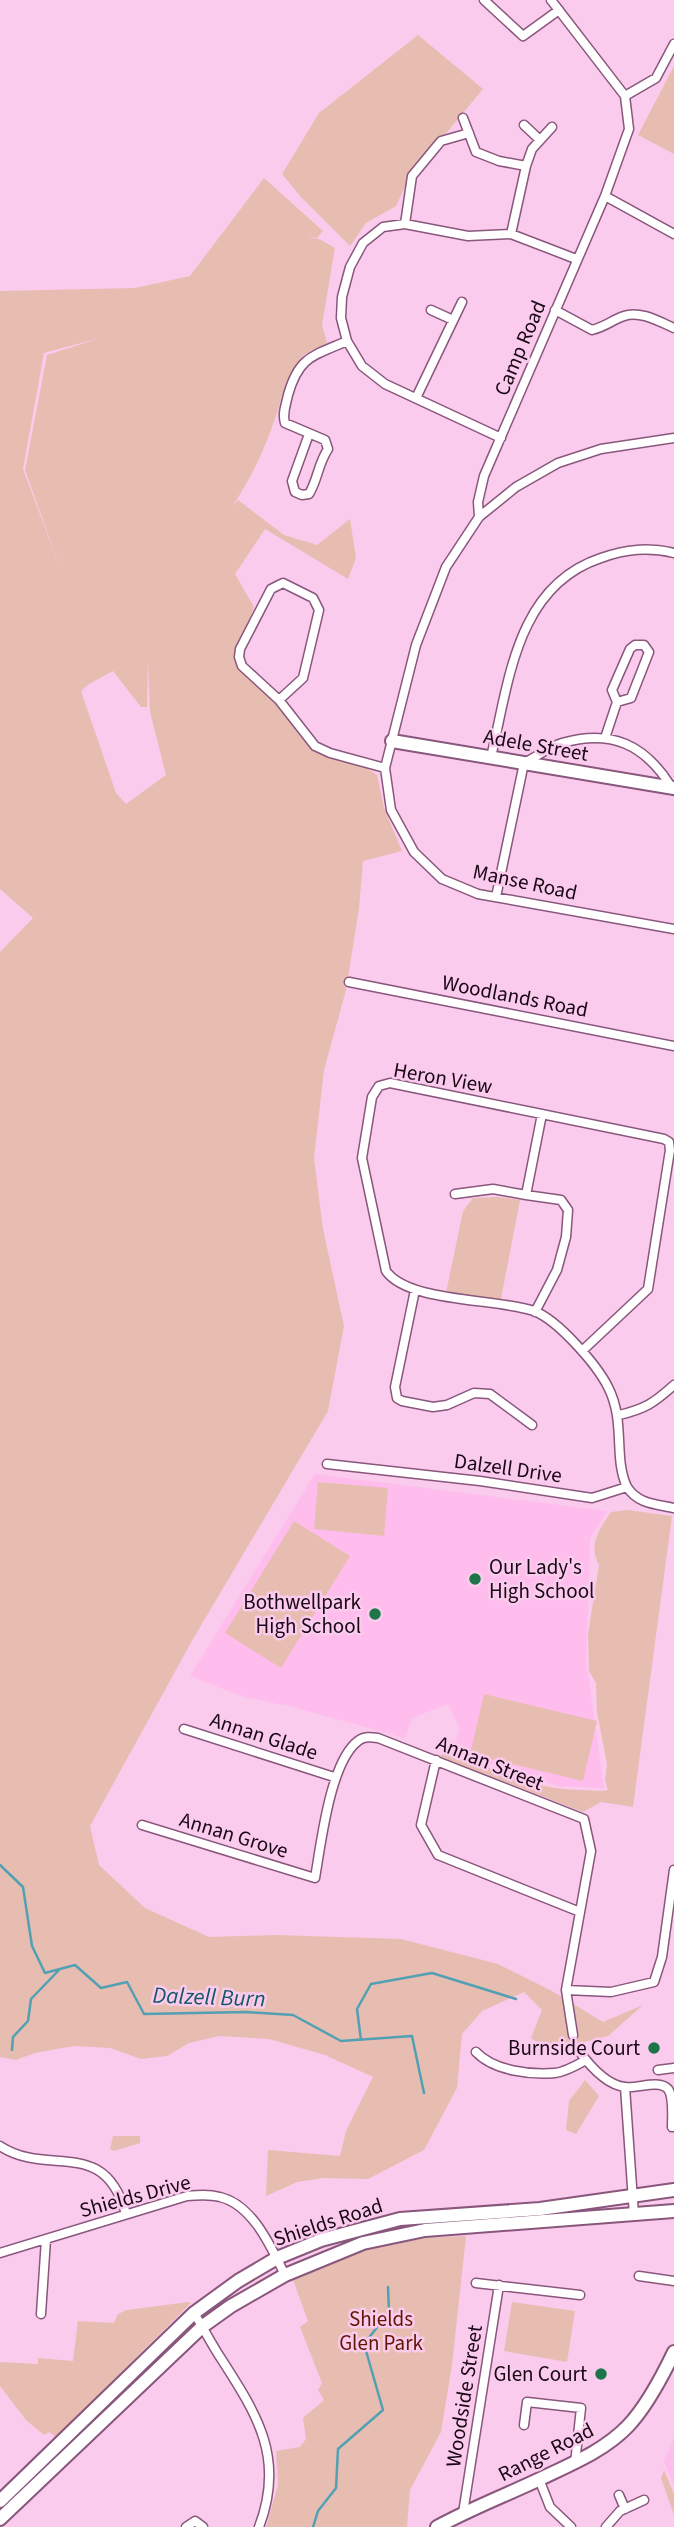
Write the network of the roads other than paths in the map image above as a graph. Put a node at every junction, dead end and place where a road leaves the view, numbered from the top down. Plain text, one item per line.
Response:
1 (484, 0) edge
2 (551, 0) edge
3 (559, 10) junction
4 (674, 44) edge
5 (625, 96) junction
6 (463, 118) dead end
7 (524, 125) dead end
8 (552, 127) dead end
9 (469, 133) junction
10 (540, 140) junction
11 (526, 166) junction
12 (605, 196) junction
13 (405, 224) junction
14 (512, 234) junction
15 (674, 234) edge
16 (576, 259) junction
17 (462, 302) dead end
18 (431, 310) dead end
19 (555, 310) junction
20 (453, 320) junction
21 (674, 328) edge
22 (347, 341) junction
23 (416, 398) junction
24 (309, 434) junction
25 (501, 438) junction
26 (674, 438) edge
27 (479, 517) junction
28 (674, 553) edge
29 (279, 700) junction
30 (617, 702) junction
31 (605, 738) junction
32 (392, 741) junction
33 (491, 757) junction
34 (524, 763) junction
35 (385, 768) junction
36 (673, 788) edge
37 (496, 897) junction
38 (674, 929) edge
39 (349, 982) dead end
40 (674, 1045) edge
41 (542, 1114) junction
42 (455, 1194) dead end
43 (526, 1195) junction
44 (415, 1290) junction
45 (535, 1312) junction
46 (582, 1351) junction
47 (674, 1385) edge
48 (619, 1415) junction
49 (533, 1425) dead end
50 (327, 1464) dead end
51 (627, 1487) junction
52 (674, 1508) edge
53 (184, 1729) dead end
54 (436, 1760) junction
55 (334, 1777) junction
56 (142, 1825) dead end
57 (674, 1870) edge
58 (314, 1878) joint
59 (580, 1912) junction
60 (566, 1990) junction
61 (573, 2035) dead end
62 (579, 2051) dead end
63 (476, 2052) dead end
64 (586, 2060) junction
65 (674, 2068) edge
66 (658, 2070) dead end
67 (625, 2087) junction
68 (670, 2087) edge
69 (672, 2127) dead end
70 (0, 2146) edge
71 (674, 2190) edge
72 (632, 2198) junction
73 (674, 2211) edge
74 (127, 2214) junction
75 (634, 2215) junction
76 (46, 2239) junction
77 (0, 2253) edge
78 (277, 2258) junction
79 (285, 2275) junction
80 (639, 2276) dead end
81 (674, 2281) edge
82 (476, 2283) dead end
83 (499, 2285) junction
84 (580, 2295) dead end
85 (194, 2313) junction
86 (41, 2314) dead end
87 (202, 2326) junction
88 (674, 2352) edge
89 (524, 2426) dead end
90 (575, 2463) junction
91 (538, 2479) junction
92 (620, 2495) dead end
93 (644, 2500) dead end
94 (0, 2501) edge
95 (625, 2508) junction
96 (463, 2513) junction
97 (0, 2519) edge
98 (565, 2525) edge
99 (186, 2527) edge
100 (203, 2527) edge
101 (259, 2527) edge
102 (437, 2527) edge
103 (606, 2527) edge

1 - 3 street
2 - 3 street
3 - 5 street
4 - 5 street
5 - 12 street, Camp Road
6 - 9 street
7 - 10 street
8 - 10 street
9 - 11 street
9 - 13 street
10 - 11 street
11 - 14 street
12 - 15 street
12 - 16 street, Camp Road
13 - 14 street
13 - 22 street
14 - 16 street
16 - 19 street, Camp Road
17 - 20 street
18 - 20 street
19 - 21 street
19 - 25 street, Camp Road
20 - 23 street
22 - 23 street
22 - 24 street
23 - 25 street
24 - 24 street
25 - 27 street, Camp Road
26 - 27 street
27 - 32 street, Manse Road
28 - 33 street
29 - 29 street
29 - 35 street
30 - 30 street
30 - 31 street
31 - 34 street
31 - 36 street
32 - 33 main road, Adele Street
32 - 35 street, Manse Road
33 - 34 main road, Adele Street
34 - 36 main road, Adele Street
34 - 37 street
35 - 37 street, Manse Road
37 - 38 street, Manse Road
39 - 40 street, Woodlands Road
41 - 43 street
41 - 44 street, Heron View
41 - 46 street, Heron View
42 - 43 street
43 - 45 street
44 - 45 street, Heron View
44 - 49 street
45 - 46 street, Heron View
46 - 48 street, Heron View
47 - 48 street
48 - 51 street, Heron View
50 - 51 street, Dalzell Drive
51 - 52 street
53 - 55 street, Annan Glade
54 - 55 street, Annan Street
54 - 59 street, Annan Street
54 - 59 street
55 - 58 street, Annan Street
56 - 58 street, Annan Grove
57 - 60 street
59 - 60 street, Annan Street
60 - 61 street, Annan Street
62 - 64 street
63 - 64 street
64 - 67 street
65 - 66 street
67 - 68 street
67 - 72 street
68 - 69 street
70 - 74 street
71 - 72 main road, Shields Road
72 - 75 street
72 - 78 main road, Shields Road
73 - 75 main road, Shields Road
74 - 76 street, Shields Drive
74 - 78 street, Shields Drive
75 - 79 main road, Shields Road
76 - 77 street, Shields Drive
76 - 86 street
78 - 79 street, Shields Drive
78 - 85 main road, Shields Road
79 - 87 main road, Shields Road
80 - 81 street
82 - 83 street
83 - 84 street
83 - 96 street, Woodside Street
85 - 87 street
85 - 94 main road, Shields Road
87 - 97 main road, Shields Road
87 - 101 street
88 - 90 main road, Range Road
89 - 90 street
90 - 91 main road, Range Road
91 - 96 main road, Range Road
91 - 98 street
92 - 95 street
93 - 95 street
95 - 103 street
96 - 102 main road, Range Road
99 - 100 street

